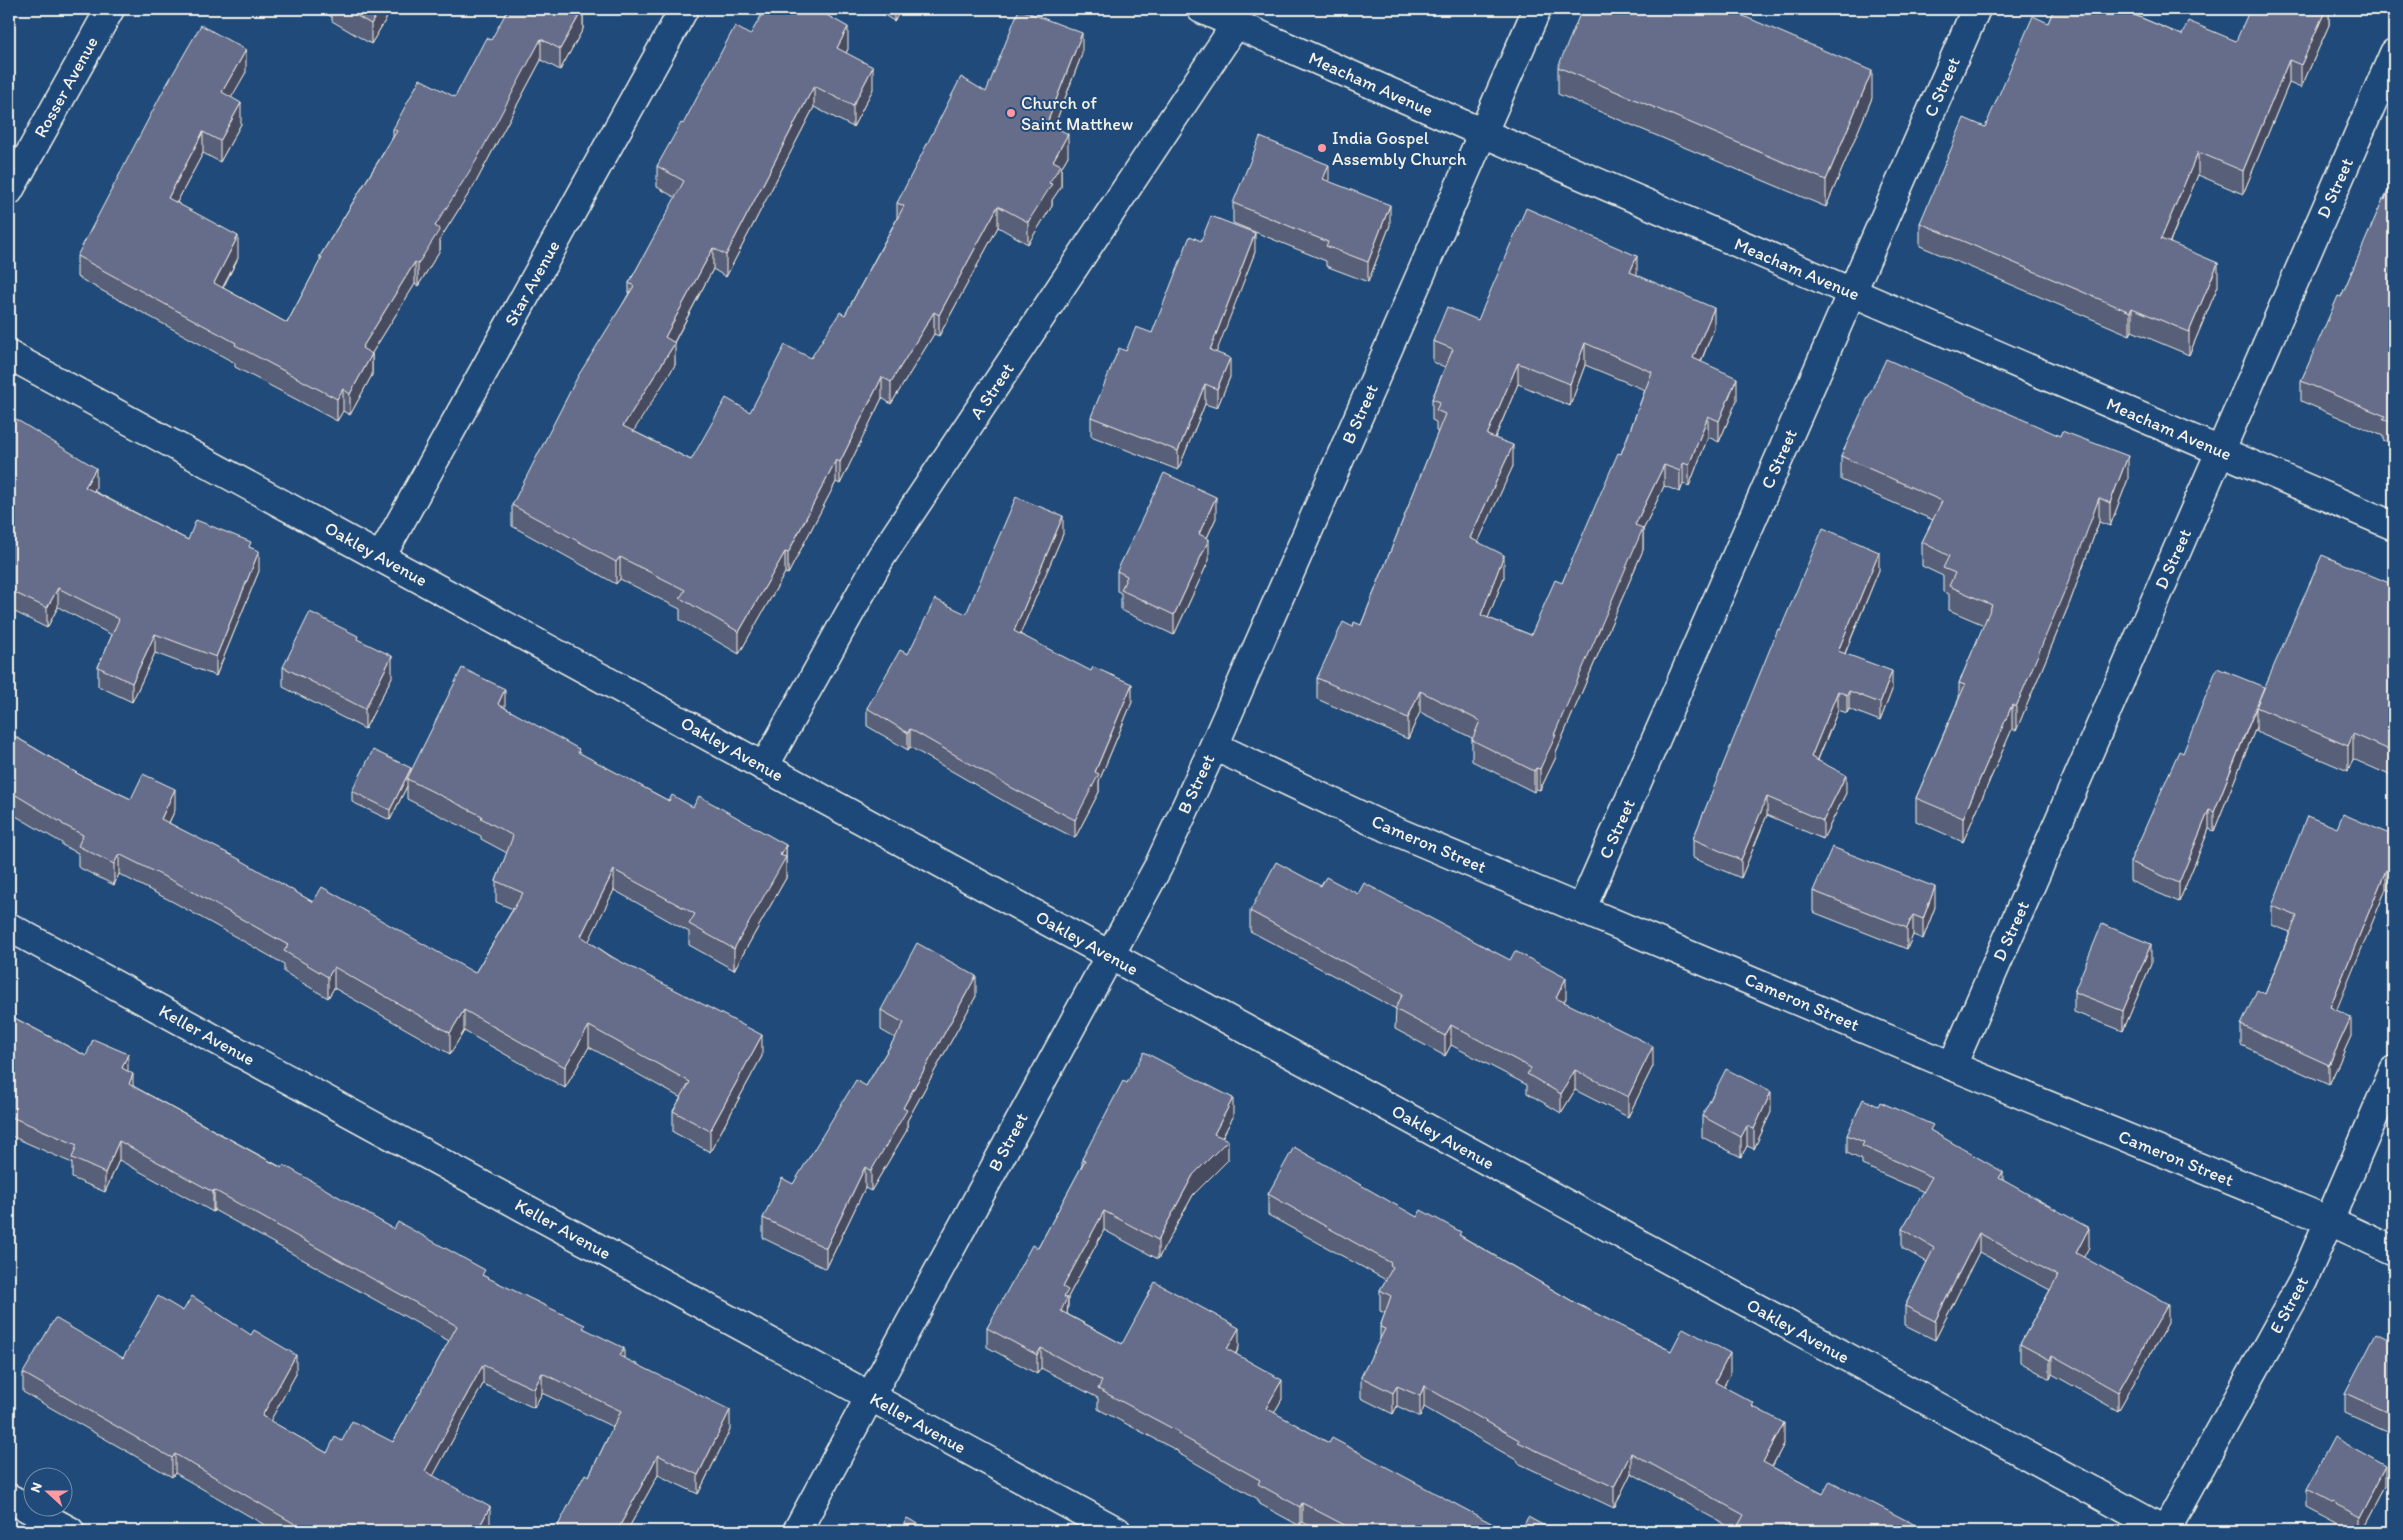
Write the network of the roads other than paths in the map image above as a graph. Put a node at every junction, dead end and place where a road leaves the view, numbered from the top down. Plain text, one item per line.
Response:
1 (110, 9) edge
2 (684, 9) edge
3 (1201, 9) edge
4 (1537, 9) edge
5 (1976, 9) edge
6 (1236, 24) junction
7 (2394, 53) edge
8 (1483, 133) junction
9 (9, 191) edge
10 (1852, 293) junction
11 (9, 355) edge
12 (2220, 451) junction
13 (2394, 526) edge
14 (381, 557) junction
15 (1214, 746) junction
16 (764, 767) junction
17 (1582, 908) junction
18 (9, 927) edge
19 (1109, 955) junction
20 (1952, 1066) junction
21 (2394, 1070) edge
22 (2330, 1221) junction
23 (2394, 1251) edge
24 (870, 1397) junction
25 (9, 1498) edge
26 (70, 1531) edge
27 (797, 1531) edge
28 (1117, 1531) edge
29 (2165, 1531) edge

1 - 9 street, Rosser Avenue
2 - 14 street, Star Avenue
3 - 6 street, Meacham Avenue
4 - 8 street, B Street
5 - 10 street, C Street
6 - 8 street, Meacham Avenue
6 - 16 street, A Street
7 - 12 street, D Street
8 - 10 street, Meacham Avenue
8 - 15 street, B Street
10 - 12 street, Meacham Avenue
10 - 17 street, C Street
11 - 14 street, Oakley Avenue
12 - 13 street, Meacham Avenue
12 - 20 street, D Street
14 - 16 street, Oakley Avenue
15 - 17 street, Cameron Street
15 - 19 street, B Street
16 - 19 street, Oakley Avenue
17 - 20 street, Cameron Street
18 - 24 street, Keller Avenue
19 - 24 street, B Street
19 - 29 street, Oakley Avenue
20 - 22 street, Cameron Street
21 - 22 street, E Street
22 - 23 street, Cameron Street
22 - 29 street, E Street
24 - 27 street, B Street
24 - 28 street, Keller Avenue
25 - 26 street

